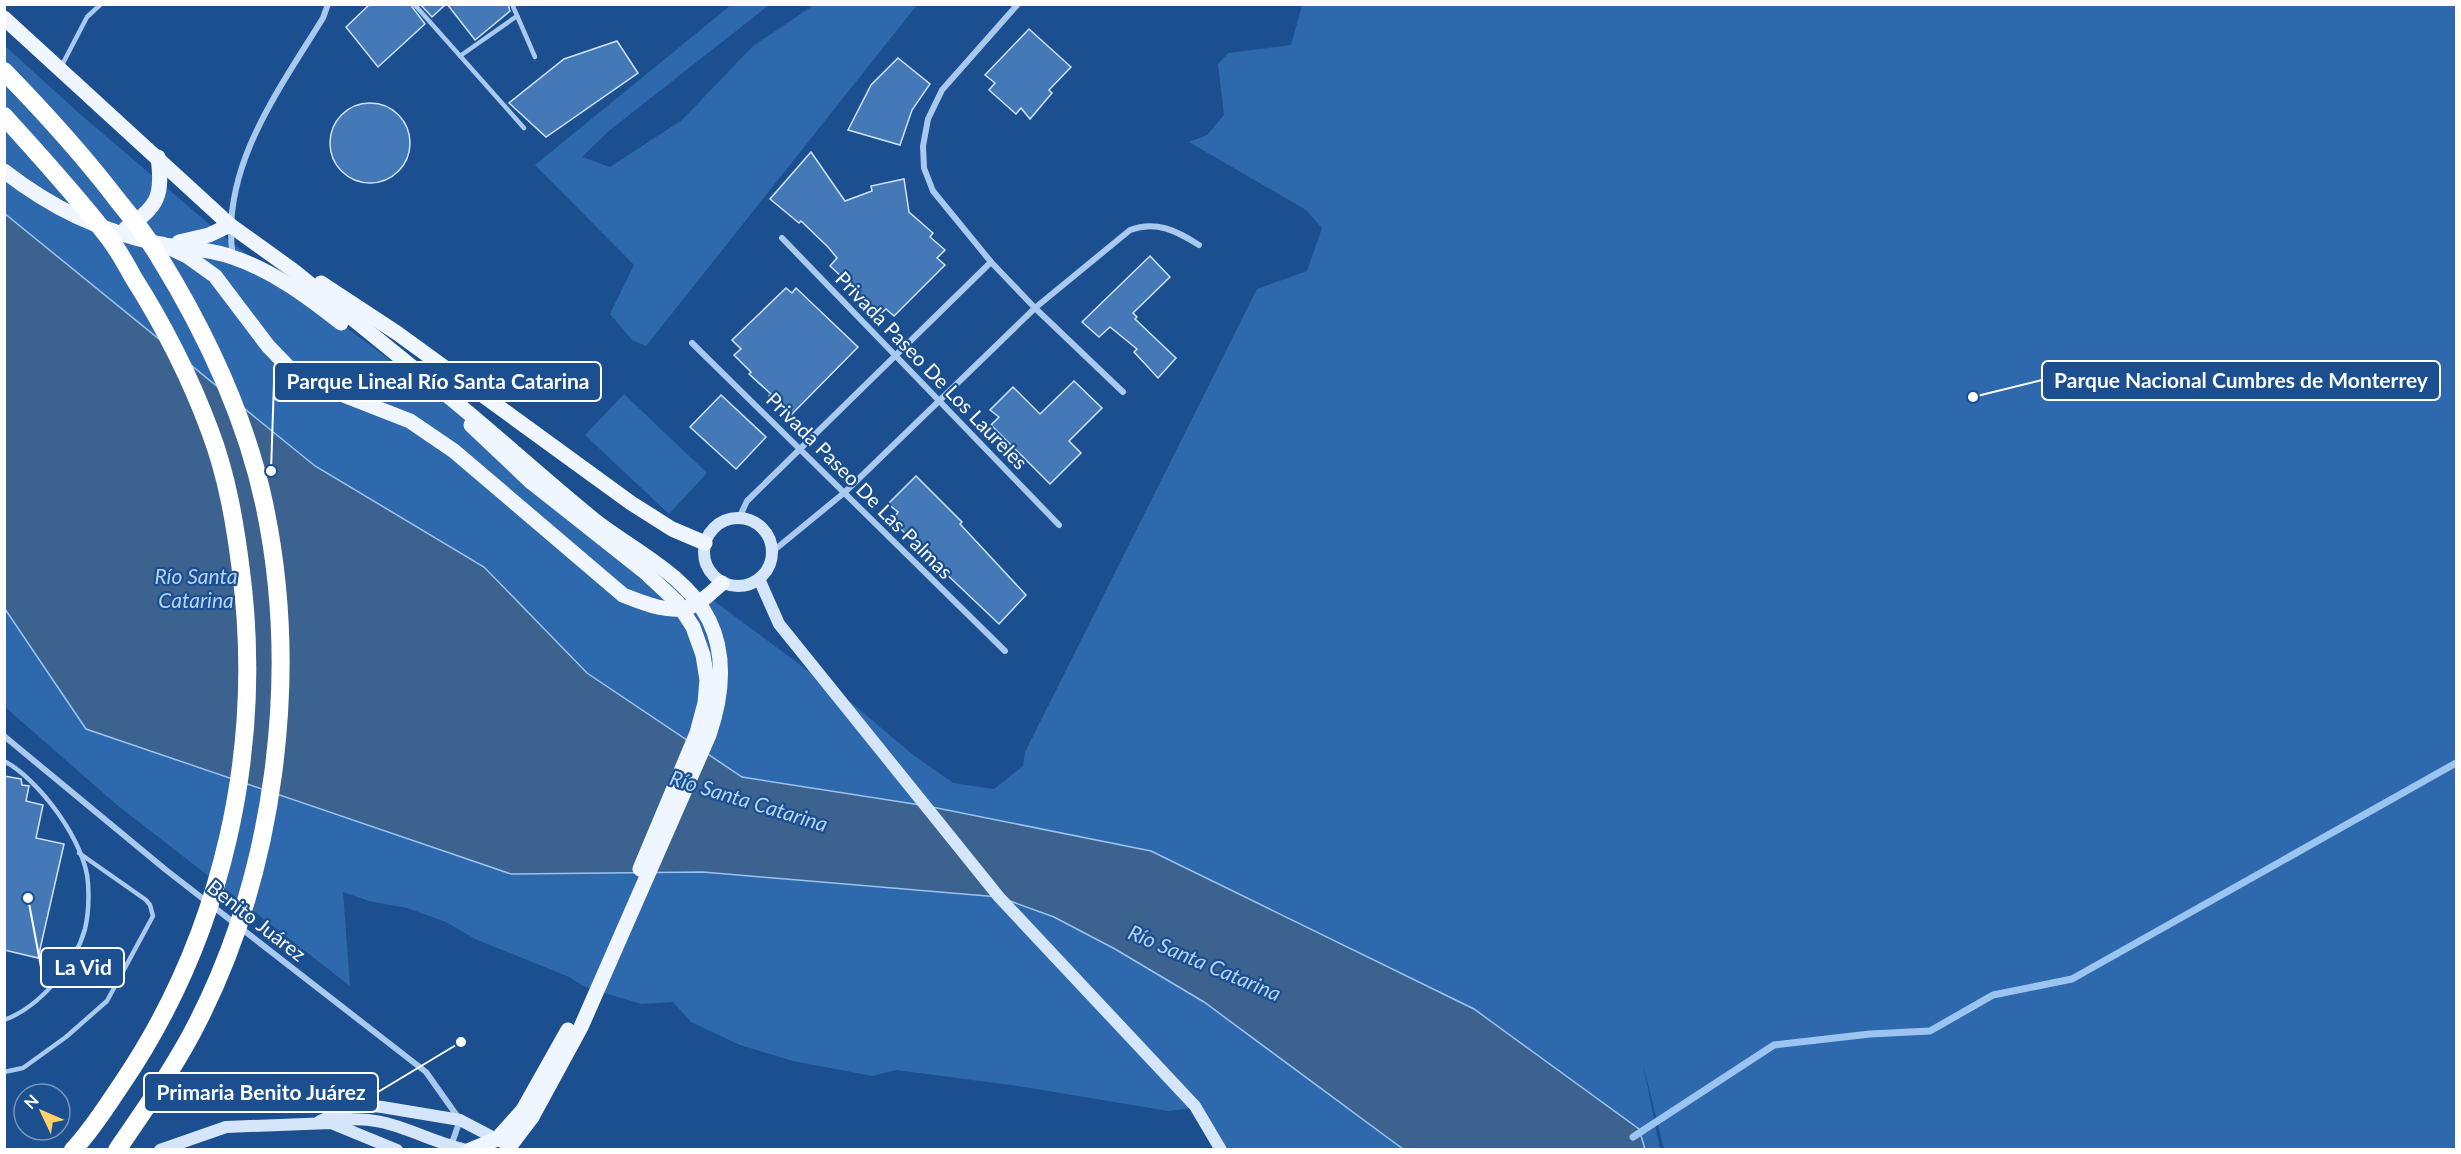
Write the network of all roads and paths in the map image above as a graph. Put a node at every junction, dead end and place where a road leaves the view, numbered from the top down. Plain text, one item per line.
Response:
1 (101, 4) edge
2 (328, 4) edge
3 (414, 4) edge
4 (512, 4) edge
5 (1018, 4) edge
6 (517, 16) junction
7 (4, 18) edge
8 (460, 56) junction
9 (535, 57) dead end
10 (60, 70) junction
11 (4, 71) edge
12 (4, 116) edge
13 (524, 128) dead end
14 (158, 157) junction
15 (4, 171) edge
16 (230, 225) junction
17 (119, 233) junction
18 (782, 238) dead end
19 (162, 244) junction
20 (1199, 245) dead end
21 (233, 257) junction
22 (991, 262) junction
23 (294, 271) junction
24 (1035, 308) junction
25 (692, 343) dead end
26 (897, 357) junction
27 (419, 379) junction
28 (1123, 392) dead end
29 (940, 402) junction
30 (801, 448) junction
31 (845, 492) junction
32 (739, 518) junction
33 (1059, 525) dead end
34 (705, 543) junction
35 (772, 552) junction
36 (759, 579) junction
37 (723, 583) junction
38 (1005, 651) dead end
39 (4, 736) edge
40 (4, 761) edge
41 (79, 853) junction
42 (4, 1020) edge
43 (4, 1072) edge
44 (460, 1120) junction
45 (316, 1123) junction
46 (331, 1123) junction
47 (451, 1146) junction
48 (506, 1146) edge
49 (73, 1149) edge
50 (117, 1149) edge
51 (160, 1149) edge
52 (397, 1149) edge
53 (468, 1149) edge
54 (1221, 1149) edge

1 - 10 lane
2 - 16 street
3 - 8 lane
4 - 6 lane
5 - 22 street
6 - 8 lane
6 - 9 lane
7 - 10 main road
8 - 13 lane
10 - 14 main road
11 - 50 highway, bridge
12 - 49 highway, bridge
14 - 16 main road
14 - 17 main road
15 - 17 main road
16 - 19 main road
16 - 21 street
16 - 23 main road
17 - 19 main road
18 - 26 street, Privada Paseo De Los Laureles
19 - 21 main road
19 - 37 main road
20 - 24 street
21 - 27 main road
22 - 24 street
22 - 26 street
23 - 27 main road
23 - 34 main road
24 - 28 street
24 - 29 street
25 - 30 street, Privada Paseo De Las Palmas
26 - 29 street, Privada Paseo De Los Laureles
26 - 30 street
27 - 48 main road, bridge
29 - 31 street
29 - 33 street, Privada Paseo De Los Laureles
30 - 31 street, Privada Paseo De Las Palmas
30 - 32 street
31 - 35 street
31 - 38 street, Privada Paseo De Las Palmas
32 - 34 street
32 - 35 street
34 - 37 street
35 - 36 street
36 - 37 street
36 - 54 street
39 - 44 street, Benito Juárez
40 - 41 lane
41 - 42 lane
41 - 43 lane
44 - 45 street
44 - 47 street
44 - 48 street
45 - 46 street
45 - 51 street
46 - 47 street
46 - 52 street
47 - 53 street
48 - 53 main road

